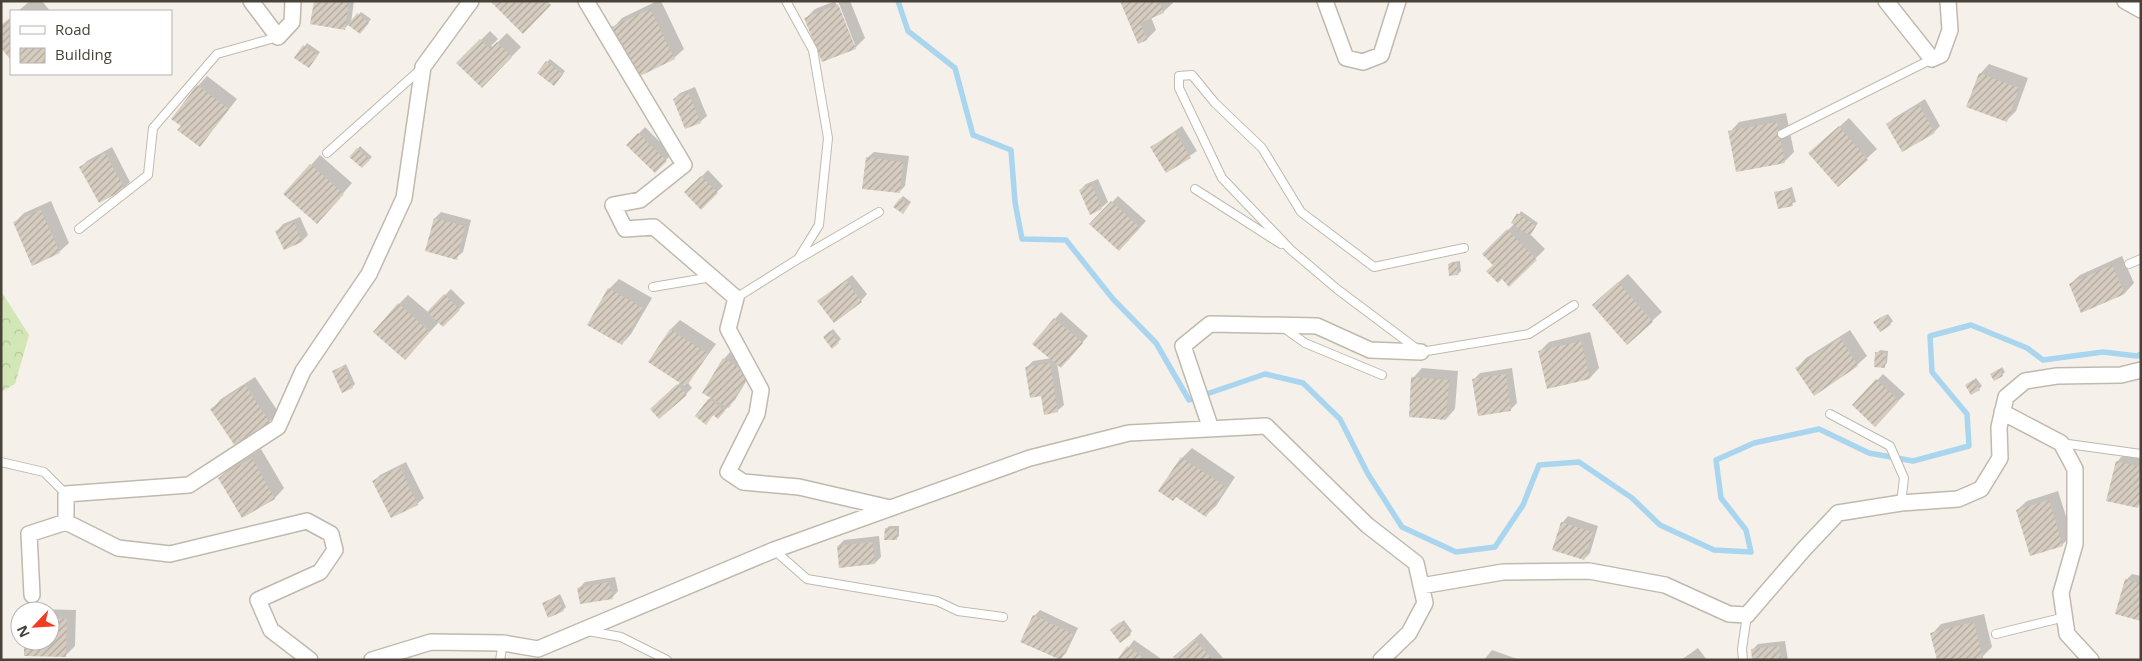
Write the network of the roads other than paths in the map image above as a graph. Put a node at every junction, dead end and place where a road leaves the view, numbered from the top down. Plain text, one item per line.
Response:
1 (251, 1) edge
2 (293, 1) edge
3 (471, 1) edge
4 (586, 1) edge
5 (786, 1) edge
6 (1326, 1) edge
7 (1398, 1) edge
8 (1886, 1) edge
9 (1948, 1) edge
10 (2125, 1) edge
11 (2141, 10) edge
12 (278, 37) junction
13 (1932, 59) junction
14 (424, 67) junction
15 (1782, 134) dead end
16 (327, 153) dead end
17 (1195, 189) dead end
18 (879, 212) dead end
19 (79, 229) dead end
20 (1464, 248) dead end
21 (1291, 250) junction
22 (798, 259) junction
23 (2141, 259) edge
24 (2129, 264) dead end
25 (714, 277) junction
26 (653, 287) dead end
27 (736, 298) junction
28 (1574, 305) dead end
29 (1280, 325) junction
30 (1421, 352) junction
31 (2141, 370) edge
32 (1382, 375) dead end
33 (2002, 412) junction
34 (1830, 414) dead end
35 (1210, 429) junction
36 (2060, 443) junction
37 (2141, 454) edge
38 (1, 462) edge
39 (66, 494) junction
40 (1901, 503) junction
41 (890, 508) junction
42 (66, 522) junction
43 (774, 550) junction
44 (1421, 586) junction
45 (32, 595) dead end
46 (1747, 616) junction
47 (2064, 616) junction
48 (1003, 617) dead end
49 (583, 630) junction
50 (1996, 634) dead end
51 (504, 643) junction
52 (310, 660) edge
53 (372, 660) edge
54 (500, 660) edge
55 (667, 660) edge
56 (1380, 660) edge
57 (1743, 660) edge
58 (2090, 660) edge

1 - 12 street
2 - 12 street
3 - 14 street
4 - 25 street
5 - 22 lane
6 - 7 street
8 - 13 street
9 - 13 street
10 - 11 street
12 - 19 lane
13 - 15 lane
14 - 16 lane
14 - 39 street
17 - 21 lane
18 - 22 lane
20 - 21 lane
21 - 30 lane
22 - 27 lane
23 - 24 lane
25 - 26 lane
25 - 27 street
27 - 41 street
28 - 30 lane
29 - 30 street
29 - 32 lane
29 - 35 street
31 - 33 street
33 - 36 street
33 - 40 street
34 - 40 lane
35 - 41 street
35 - 44 street
36 - 37 lane
36 - 47 street
38 - 39 lane
39 - 42 street
40 - 46 street
41 - 43 street
42 - 45 street
42 - 52 street
43 - 48 lane
43 - 49 street
44 - 46 street
44 - 56 street
46 - 57 lane
47 - 50 lane
47 - 58 street
49 - 51 street
49 - 55 lane
51 - 53 street
51 - 54 lane

